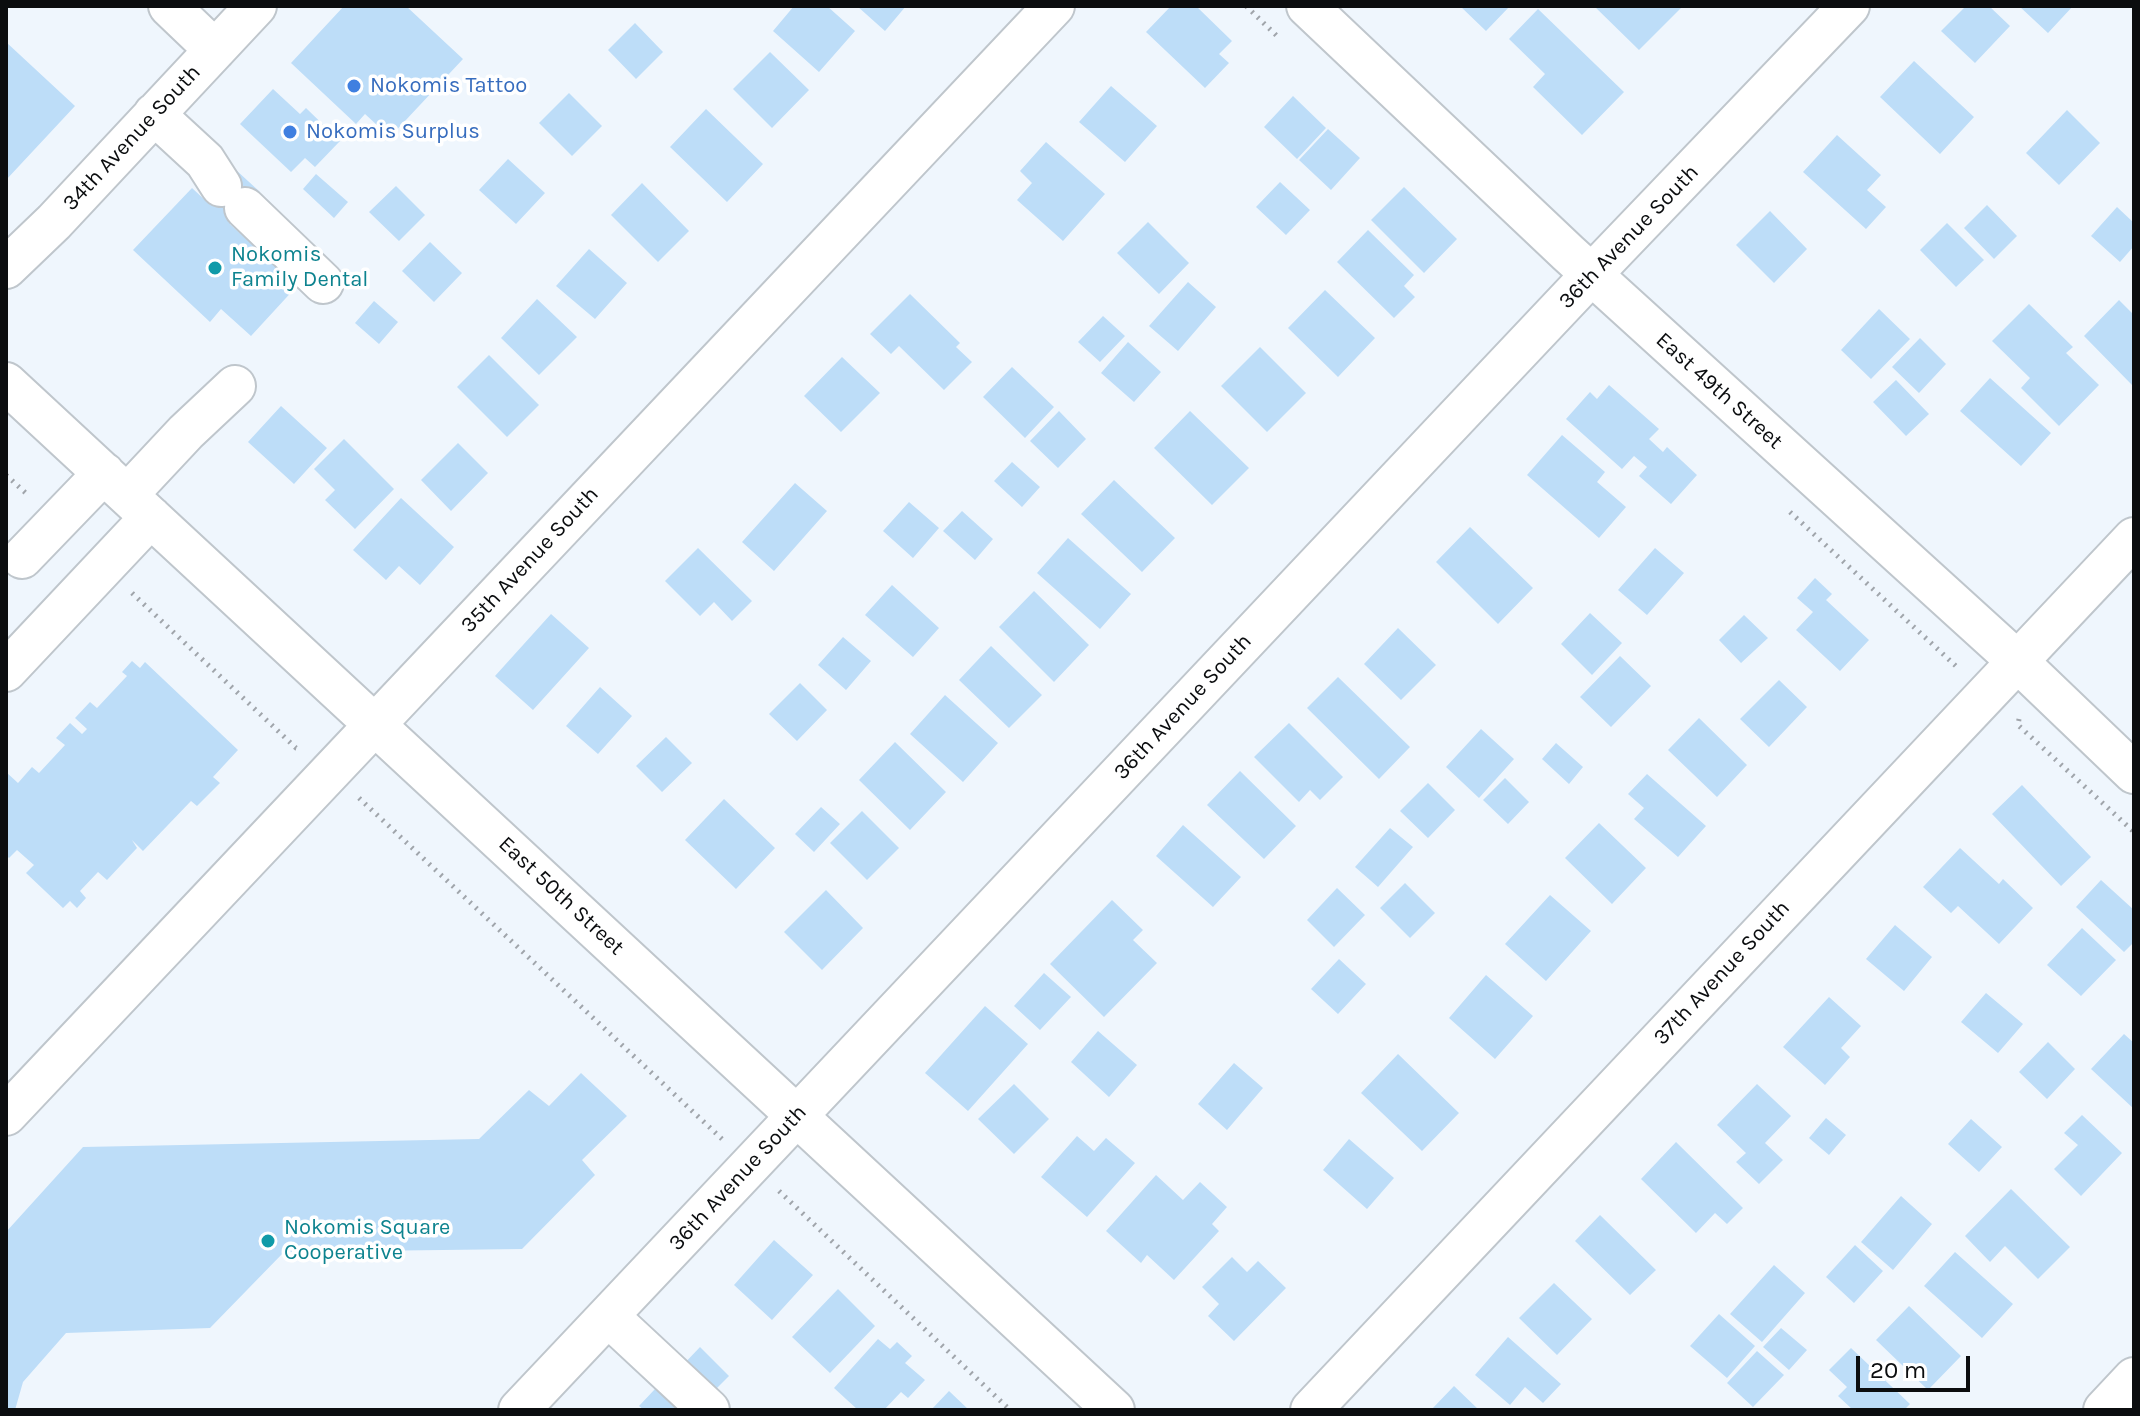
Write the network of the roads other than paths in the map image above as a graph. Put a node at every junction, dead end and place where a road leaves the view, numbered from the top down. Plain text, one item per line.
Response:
1 (169, 6) edge
2 (256, 6) edge
3 (1054, 6) edge
4 (1307, 6) edge
5 (1849, 6) edge
6 (215, 50) junction
7 (154, 114) junction
8 (6, 268) edge
9 (1592, 274) junction
10 (323, 283) dead end
11 (6, 383) edge
12 (235, 386) dead end
13 (127, 495) junction
14 (2134, 538) edge
15 (22, 558) dead end
16 (2016, 660) junction
17 (6, 671) edge
18 (375, 724) junction
19 (2134, 773) edge
20 (6, 1115) edge
21 (798, 1115) junction
22 (608, 1316) junction
23 (2134, 1378) edge
24 (519, 1410) edge
25 (709, 1410) edge
26 (1114, 1410) edge
27 (1311, 1410) edge
28 (2104, 1410) edge

1 - 6 street
2 - 6 street, 34th Avenue South
3 - 18 street, 35th Avenue South
4 - 9 street, East 49th Street
5 - 9 street, 36th Avenue South
6 - 7 street, 34th Avenue South
7 - 8 street, 34th Avenue South
7 - 10 street
9 - 16 street, East 49th Street
9 - 21 street, 36th Avenue South
11 - 13 street, East 50th Street
12 - 13 street
13 - 15 street
13 - 17 street
13 - 18 street, East 50th Street
14 - 16 street, 37th Avenue South
16 - 19 street, East 49th Street
16 - 27 street, 37th Avenue South
18 - 20 street, 35th Avenue South
18 - 21 street, East 50th Street
21 - 22 street, 36th Avenue South
21 - 26 street, East 50th Street
22 - 24 street, 36th Avenue South
22 - 25 street
23 - 28 street

